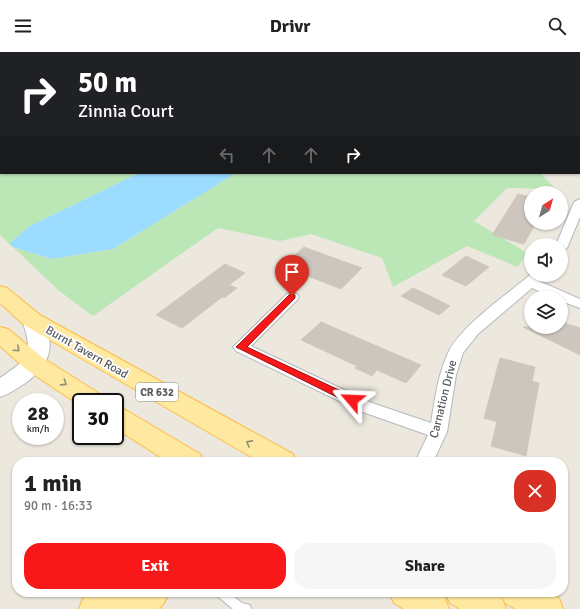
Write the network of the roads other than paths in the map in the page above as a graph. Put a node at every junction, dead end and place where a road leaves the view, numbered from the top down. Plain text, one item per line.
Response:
1 (580, 202) edge
2 (565, 238) edge
3 (529, 282) edge
4 (541, 282) edge
5 (0, 292) edge
6 (292, 296) dead end
7 (580, 304) edge
8 (32, 320) junction
9 (0, 334) edge
10 (34, 364) junction
11 (0, 389) edge
12 (80, 393) edge
13 (125, 422) edge
14 (438, 432) junction
15 (155, 457) edge
16 (182, 457) edge
17 (274, 457) edge
18 (426, 457) edge
19 (113, 597) edge
20 (148, 597) edge
21 (227, 597) edge
22 (413, 597) edge
23 (470, 597) edge
24 (525, 597) edge
25 (241, 608) edge
26 (95, 609) edge
27 (137, 609) edge
28 (433, 609) edge
29 (490, 609) edge
30 (547, 609) edge

1 - 2 street
3 - 14 street, Carnation Drive
4 - 7 street
5 - 8 main road, Burnt Tavern Road / CR 632
6 - 14 street
8 - 10 street
17 -> 8 main road, Burnt Tavern Road / CR 632
9 -> 10 main road
10 - 11 street
10 -> 12 main road
13 - 15 main road
13 - 16 main road
14 - 18 street, Carnation Drive
19 - 26 main road
20 - 27 main road
21 - 25 lane
22 - 28 main road
23 - 29 main road
24 - 30 main road

